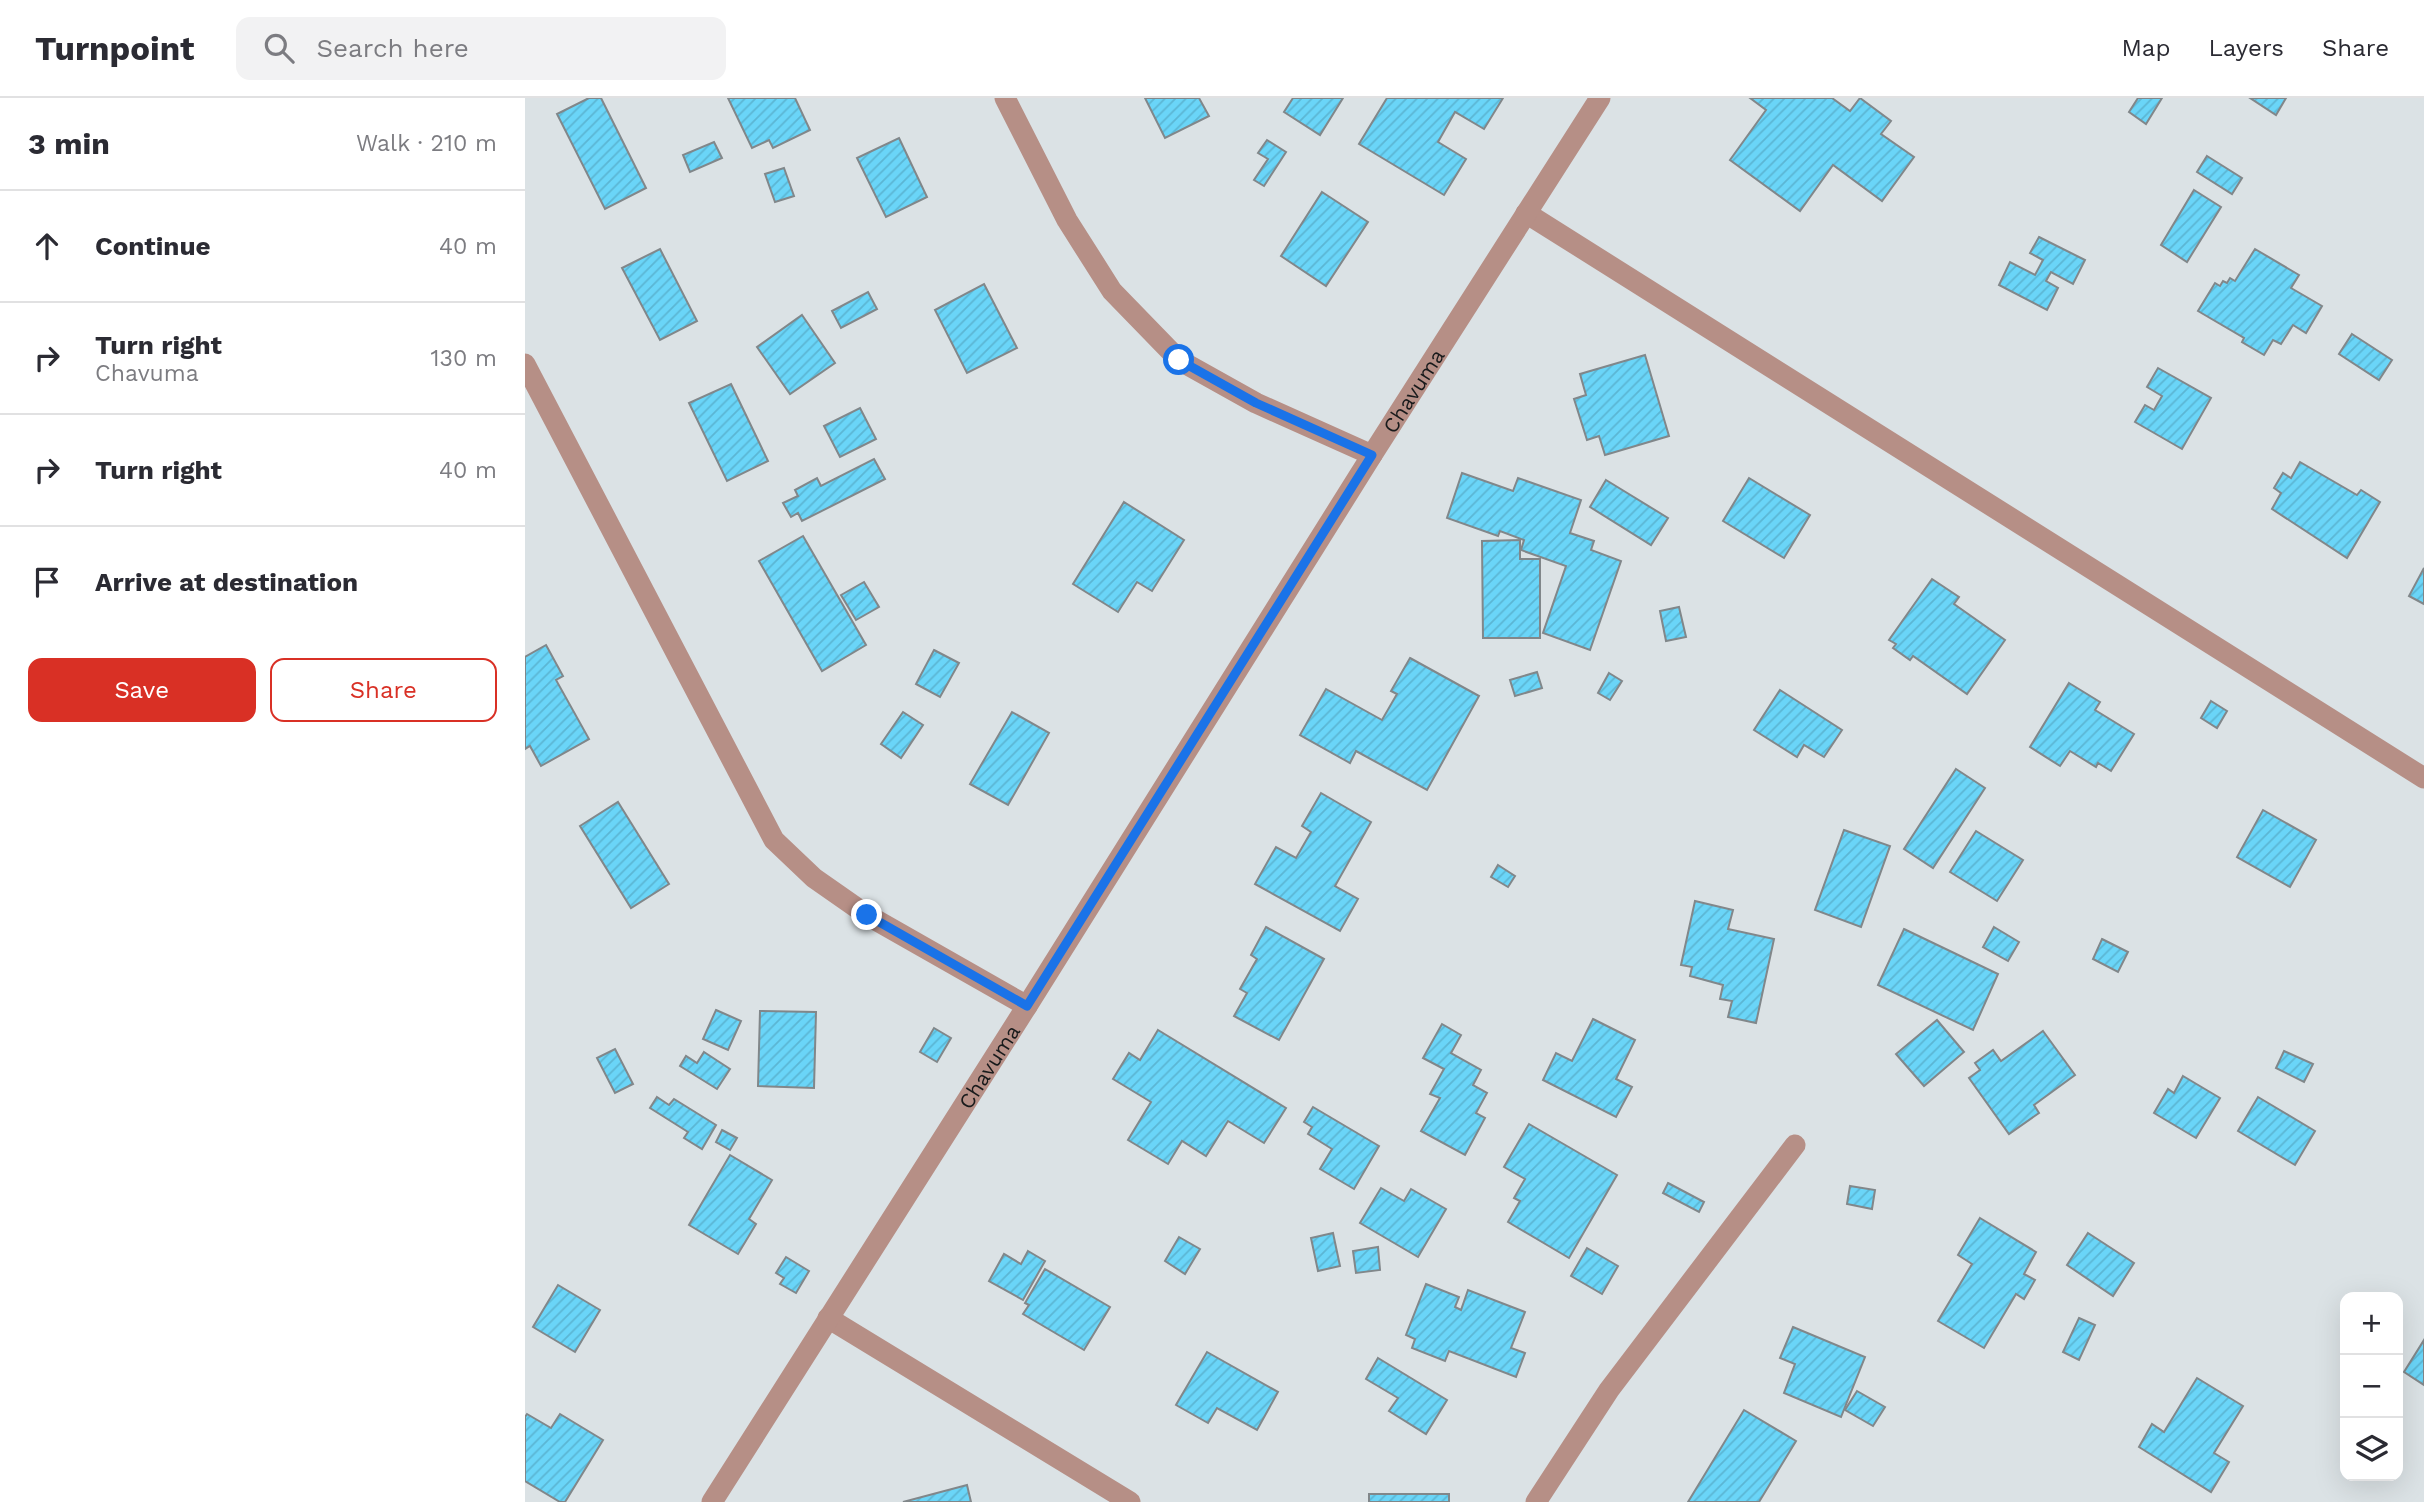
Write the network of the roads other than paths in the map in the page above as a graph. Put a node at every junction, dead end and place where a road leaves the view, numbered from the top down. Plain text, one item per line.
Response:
1 (1005, 98) edge
2 (1600, 98) edge
3 (1526, 214) junction
4 (525, 363) edge
5 (1372, 455) junction
6 (2424, 778) edge
7 (1027, 1006) junction
8 (1795, 1145) dead end
9 (828, 1318) junction
10 (712, 1502) edge
11 (1130, 1502) edge
12 (1536, 1502) edge

1 - 5 street
2 - 3 street, Chavuma
3 - 5 street, Chavuma
3 - 6 street
4 - 7 street
5 - 7 street, Chavuma
7 - 9 street, Chavuma
8 - 12 street
9 - 10 street, Chavuma
9 - 11 street

